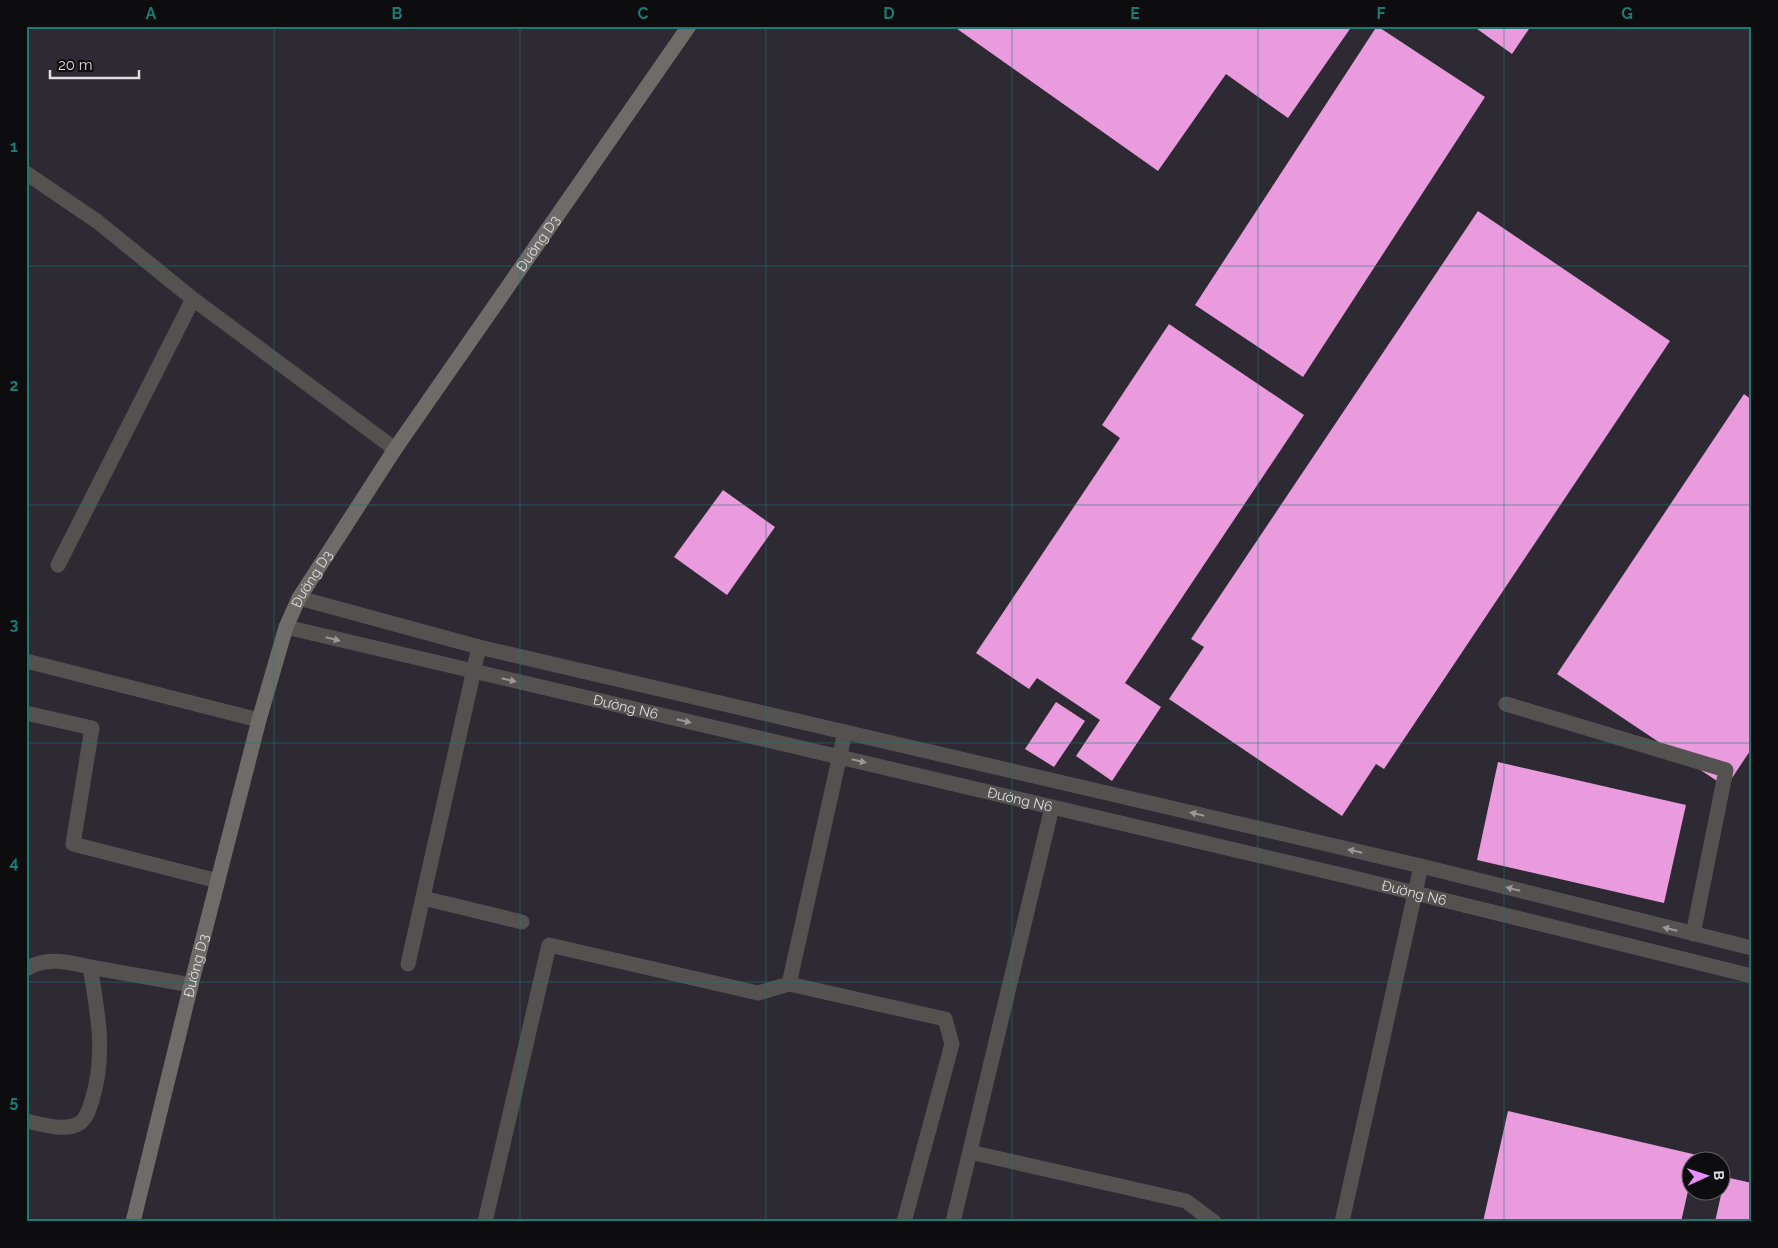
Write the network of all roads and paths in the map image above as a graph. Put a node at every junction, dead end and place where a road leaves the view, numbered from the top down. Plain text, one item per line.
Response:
1 (689, 26) edge
2 (26, 173) edge
3 (193, 299) junction
4 (395, 449) junction
5 (58, 565) dead end
6 (299, 598) junction
7 (286, 627) junction
8 (479, 647) junction
9 (26, 662) edge
10 (472, 672) junction
11 (1506, 704) dead end
12 (26, 713) edge
13 (259, 720) junction
14 (845, 732) junction
15 (839, 756) junction
16 (1052, 807) junction
17 (1421, 866) junction
18 (218, 881) junction
19 (1415, 893) junction
20 (423, 898) junction
21 (522, 922) dead end
22 (1694, 934) junction
23 (1752, 948) edge
24 (408, 964) dead end
25 (90, 967) junction
26 (26, 969) edge
27 (1752, 976) edge
28 (191, 984) junction
29 (789, 984) junction
30 (26, 1121) edge
31 (970, 1152) junction
32 (133, 1222) edge
33 (485, 1222) edge
34 (904, 1222) edge
35 (953, 1222) edge
36 (1214, 1222) edge
37 (1342, 1222) edge

1 - 4 main road, Đường D3
2 - 3 street
3 - 4 street
3 - 5 street
4 - 6 main road, Đường D3
6 - 7 main road, Đường D3
6 - 8 street, Đường N6
7 -> 10 street, Đường N6
7 - 13 main road, Đường D3
8 - 10 street
8 - 14 street, Đường N6
9 - 13 street
10 -> 15 street, Đường N6
10 - 20 street
11 - 22 street
12 - 18 street
13 - 18 main road, Đường D3
14 - 15 street
17 -> 14 street, Đường N6
15 -> 16 street, Đường N6
15 - 29 street
16 - 19 street, Đường N6
16 - 31 street
17 - 19 street
22 -> 17 street, Đường N6
18 - 28 main road, Đường D3
19 - 27 street, Đường N6
19 - 37 street
20 - 21 street
20 - 24 street
22 - 23 street, Đường N6
25 - 26 street
25 - 28 street
25 - 30 street
28 - 32 main road, Đường D3
29 - 33 street
29 - 34 street
31 - 35 street
31 - 36 street

